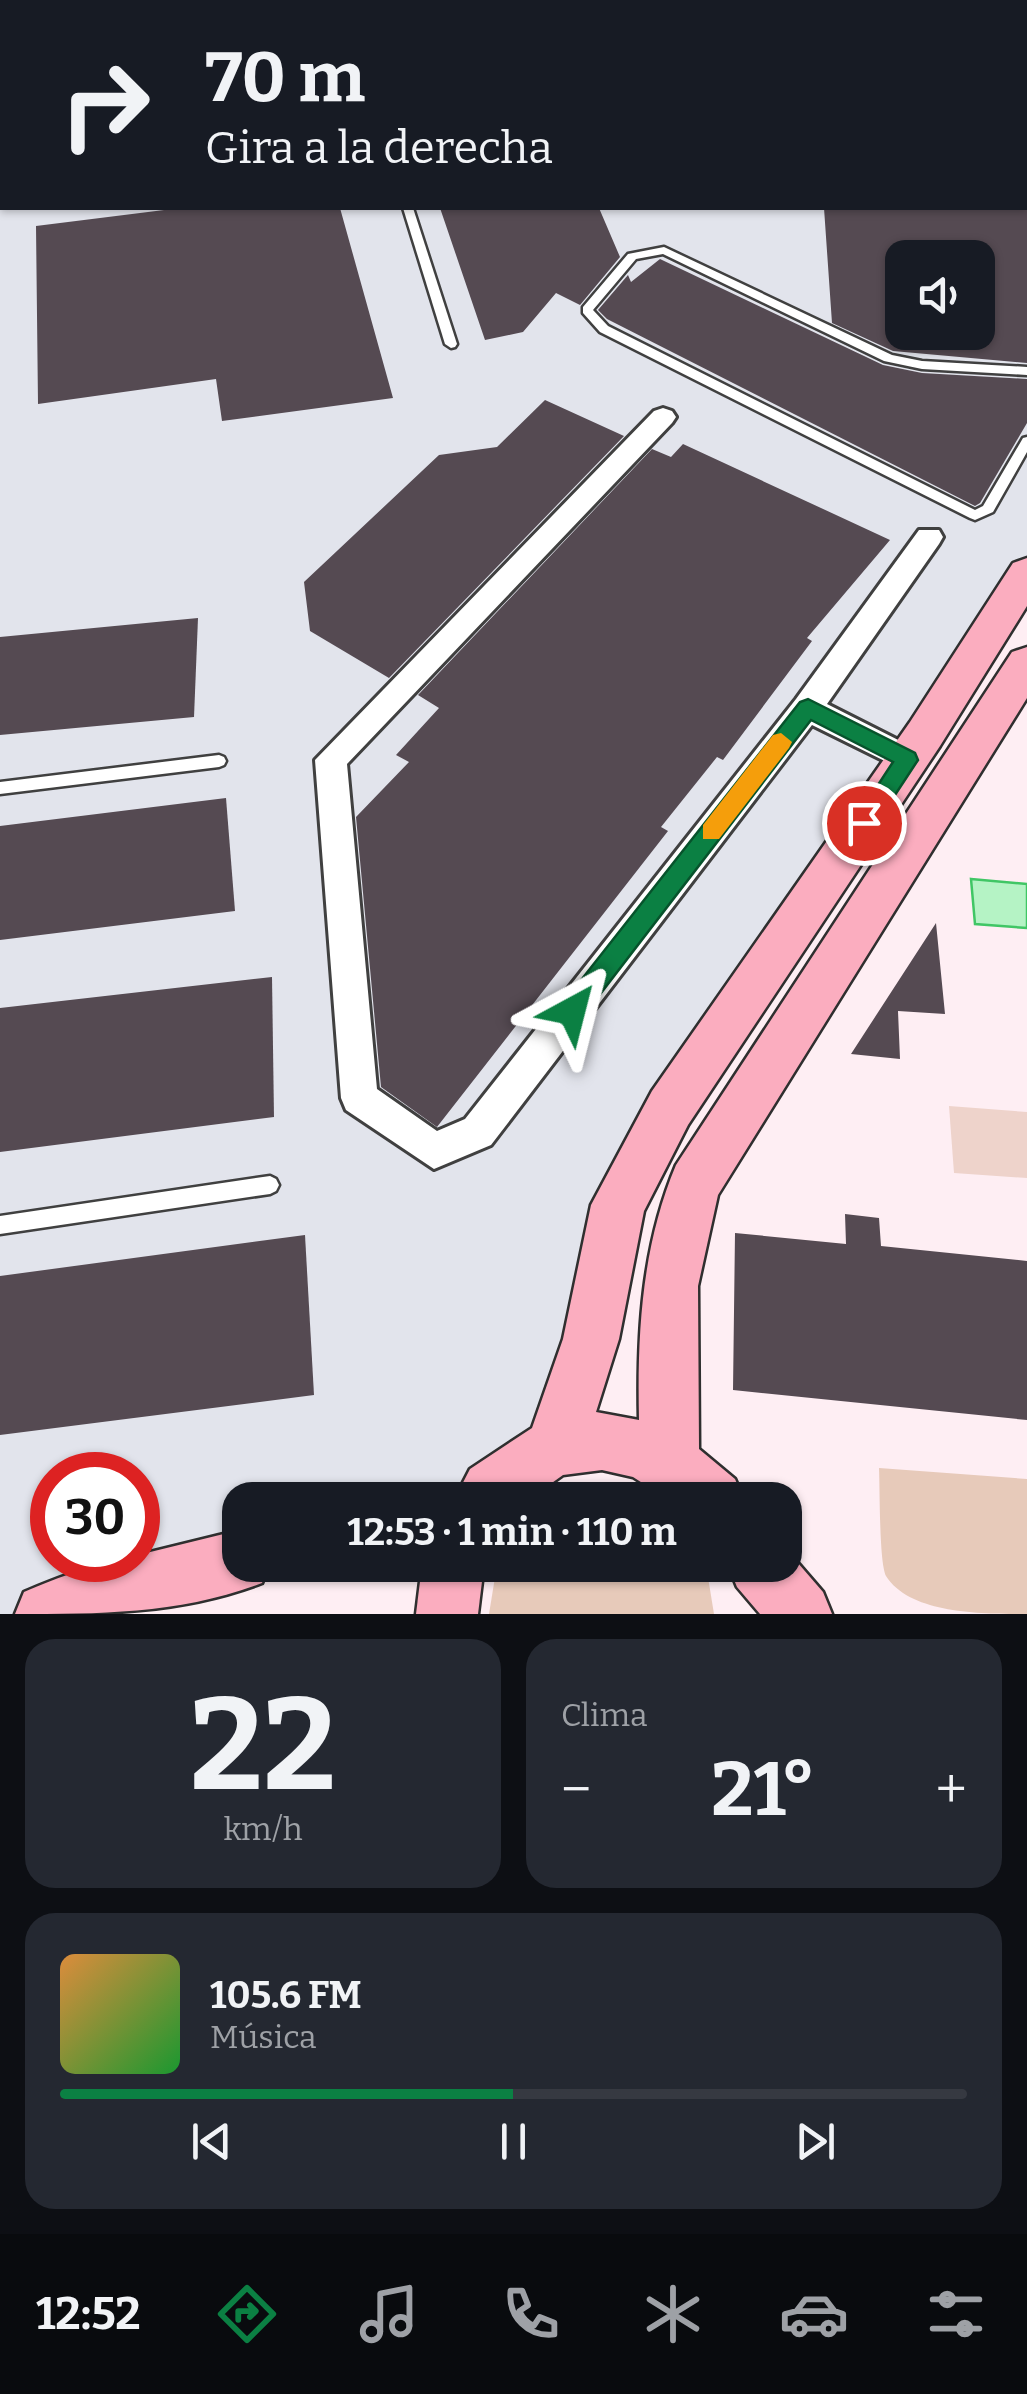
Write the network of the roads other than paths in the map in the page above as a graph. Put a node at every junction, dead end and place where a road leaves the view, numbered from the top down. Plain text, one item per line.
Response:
1 (409, 210) edge
2 (451, 344) dead end
3 (1027, 371) edge
4 (663, 416) dead end
5 (1027, 441) edge
6 (929, 537) dead end
7 (1027, 573) edge
8 (1027, 663) edge
9 (808, 708) junction
10 (907, 760) junction
11 (218, 761) dead end
12 (0, 788) edge
13 (270, 1186) dead end
14 (0, 1225) edge
15 (555, 1447) junction
16 (670, 1462) junction
17 (501, 1482) edge
18 (693, 1482) edge
19 (222, 1565) edge
20 (451, 1582) edge
21 (750, 1582) edge
22 (773, 1582) edge
23 (46, 1614) edge
24 (447, 1614) edge
25 (754, 1614) edge
26 (800, 1614) edge

1 - 2 lane
3 - 5 lane
4 - 9 street
6 - 9 street
7 - 10 main road
8 - 16 main road
9 - 10 street
10 - 15 main road
11 - 12 lane
13 - 14 lane
15 - 16 main road
15 - 17 main road
16 - 18 main road
19 - 23 main road
20 - 24 main road
21 - 25 main road
22 - 26 main road

